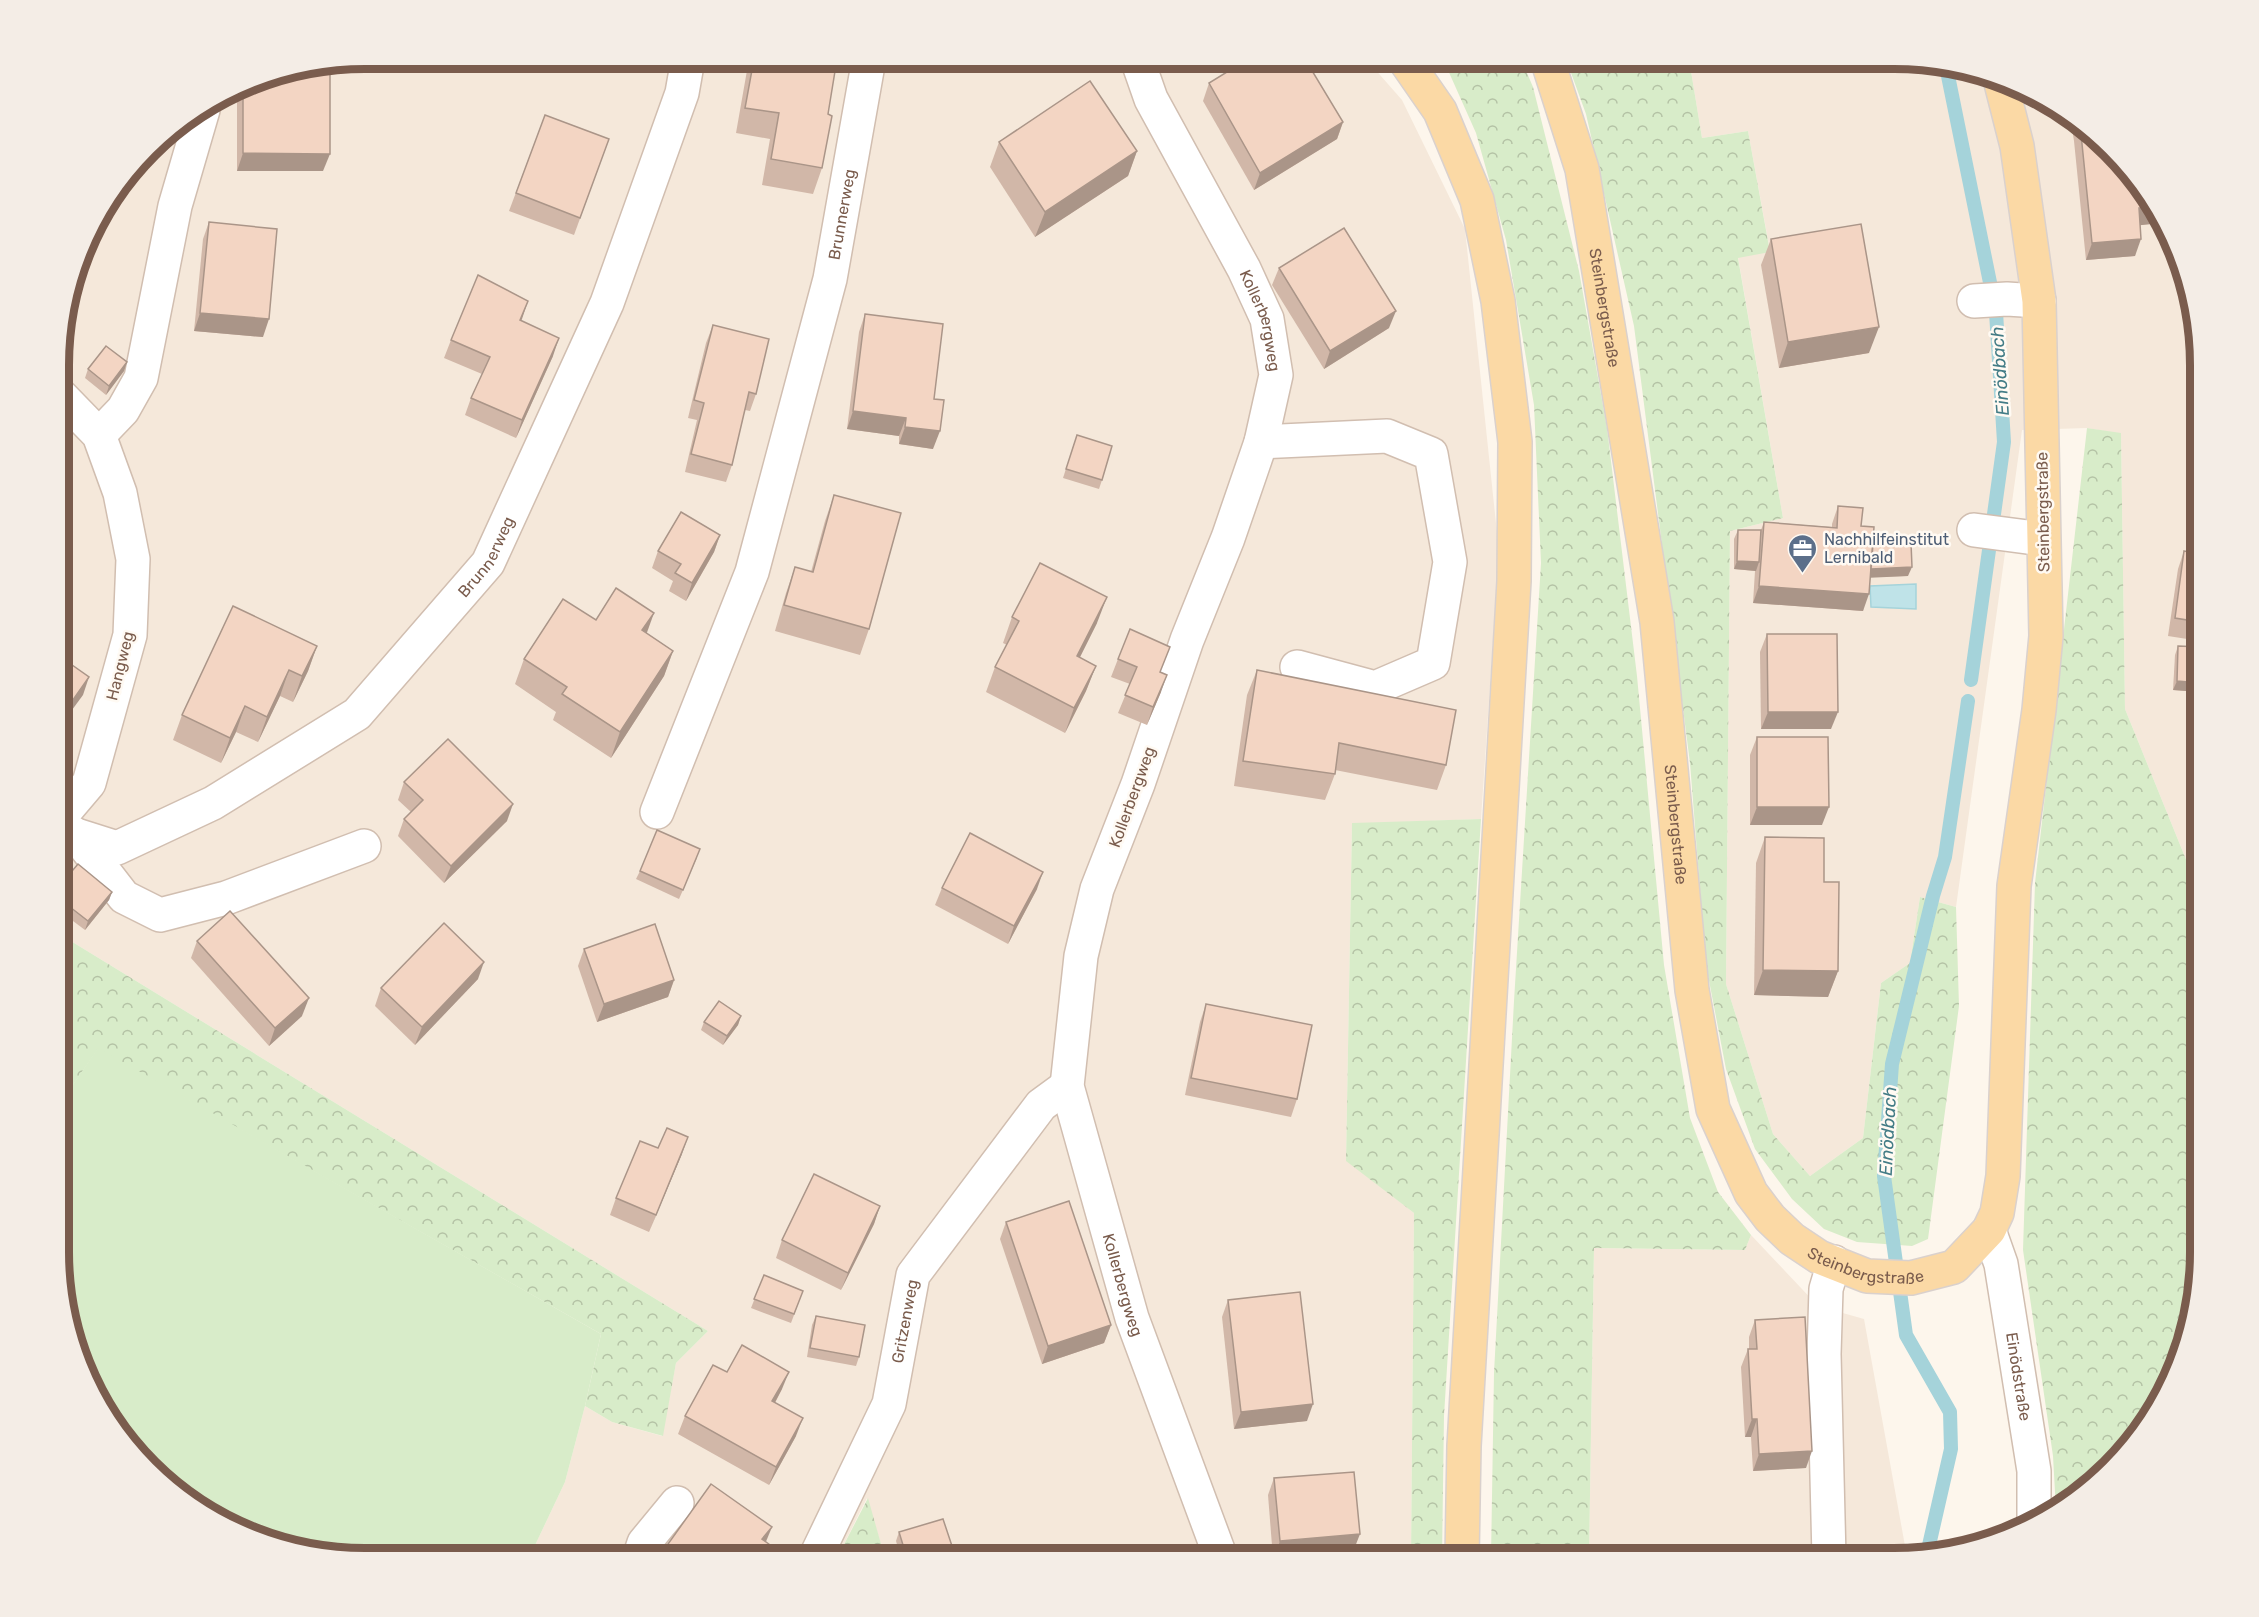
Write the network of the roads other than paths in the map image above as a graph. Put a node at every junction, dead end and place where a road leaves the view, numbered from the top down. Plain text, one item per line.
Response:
1 (686, 69) edge
2 (867, 69) edge
3 (1140, 69) edge
4 (1411, 69) edge
5 (1550, 69) edge
6 (2003, 90) edge
7 (199, 119) edge
8 (1988, 300) dead end
9 (2039, 301) junction
10 (69, 404) edge
11 (99, 435) junction
12 (1261, 442) junction
13 (1985, 531) dead end
14 (2043, 539) junction
15 (1297, 667) dead end
16 (657, 812) dead end
17 (69, 820) edge
18 (69, 827) edge
19 (69, 830) edge
20 (363, 846) dead end
21 (1067, 1086) junction
22 (1989, 1230) junction
23 (1834, 1262) junction
24 (677, 1503) dead end
25 (2034, 1512) edge
26 (642, 1548) edge
27 (820, 1548) edge
28 (1217, 1548) edge
29 (1462, 1548) edge
30 (1829, 1548) edge

1 - 18 street, Brunnerweg
2 - 16 street, Brunnerweg
3 - 12 street, Kollerbergweg
4 - 29 main road
5 - 23 main road, Steinbergstraße
6 - 9 main road, Steinbergstraße
7 - 11 street
8 - 9 street
9 - 14 main road, Steinbergstraße
10 - 11 street, Hangweg
11 - 17 street, Hangweg
12 - 15 street
12 - 21 street, Kollerbergweg
13 - 14 street
14 - 22 main road, Steinbergstraße
19 - 20 street
21 - 27 street, Gritzenweg
21 - 28 street, Kollerbergweg
22 - 23 main road, Steinbergstraße
22 - 25 street, Einödstraße
23 - 30 street
24 - 26 street

